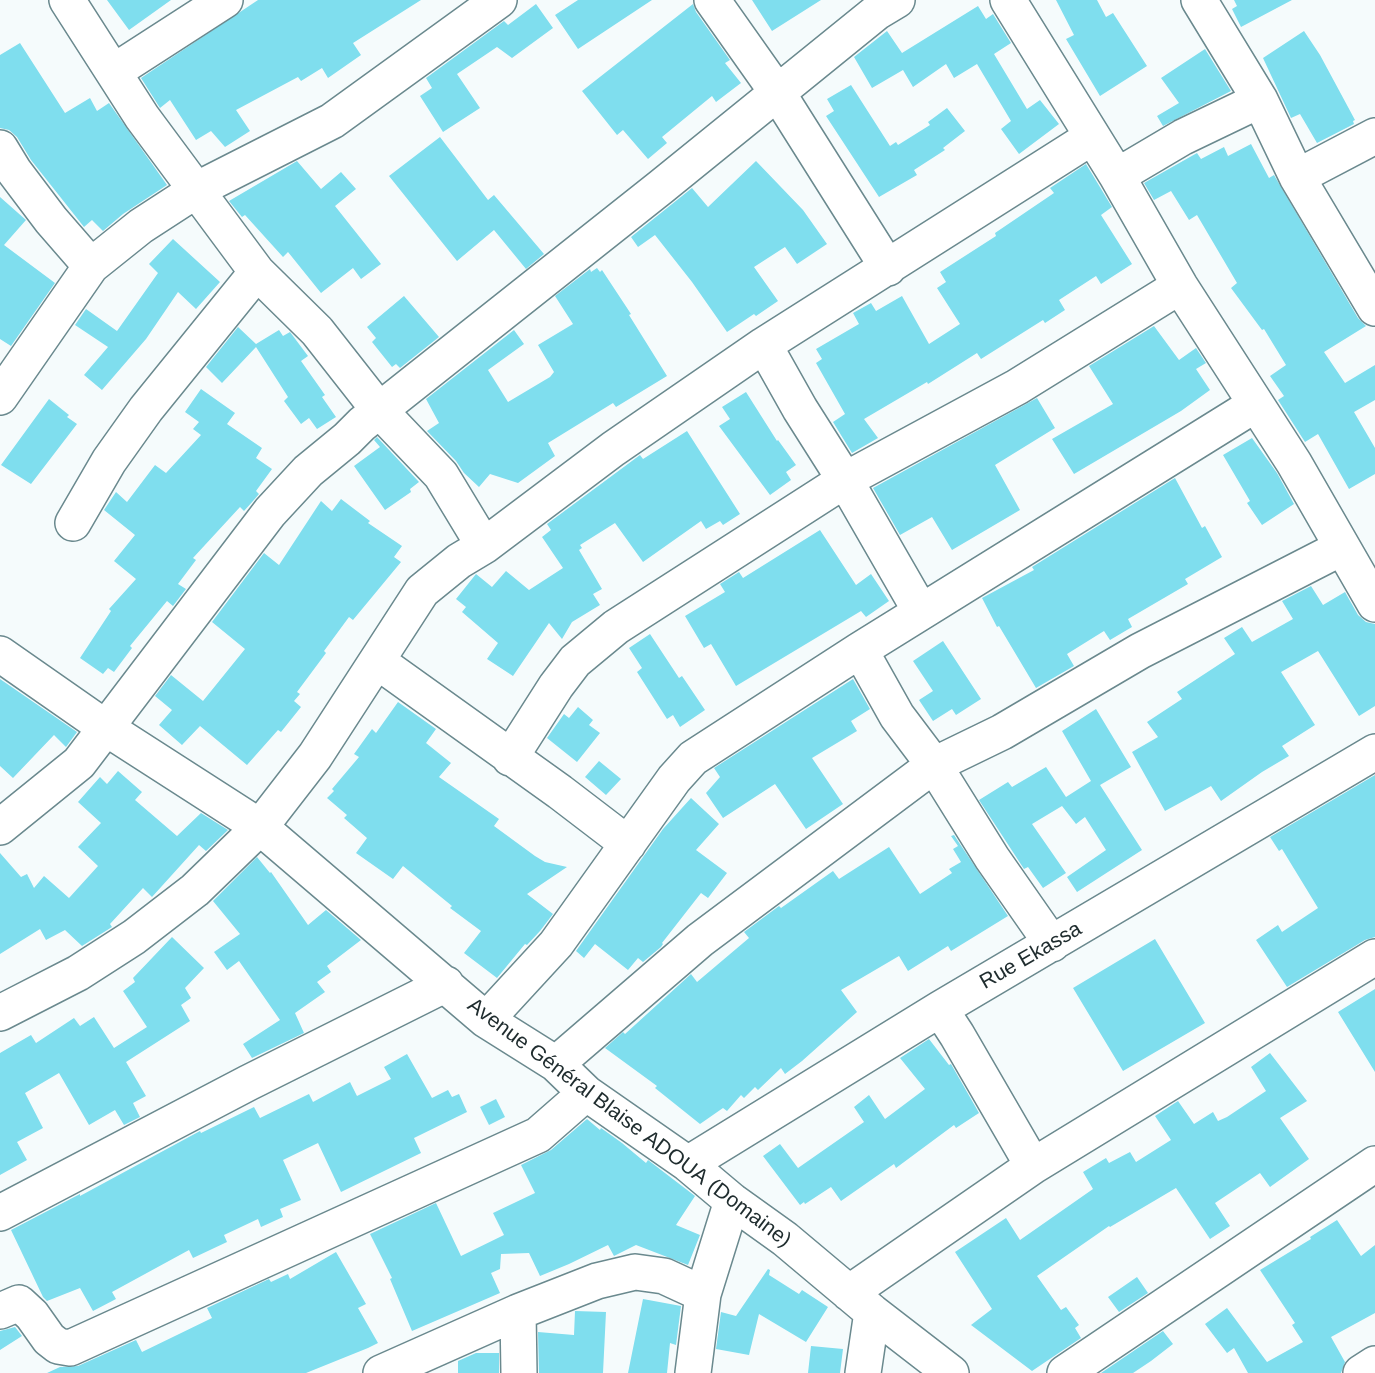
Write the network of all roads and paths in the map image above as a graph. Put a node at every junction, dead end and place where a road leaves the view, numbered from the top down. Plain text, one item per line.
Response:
1 (67, 0) edge
2 (225, 0) edge
3 (499, 0) edge
4 (712, 0) edge
5 (897, 0) edge
6 (1008, 0) edge
7 (1199, 0) edge
8 (458, 12) edge
9 (115, 71) junction
10 (777, 92) junction
11 (1260, 100) junction
12 (1375, 135) edge
13 (1092, 137) junction
14 (0, 148) edge
15 (1117, 176) junction
16 (1297, 177) junction
17 (198, 189) junction
18 (91, 266) junction
19 (888, 268) junction
20 (257, 272) junction
21 (1180, 286) junction
22 (1375, 308) edge
23 (764, 345) junction
24 (2, 390) edge
25 (1256, 404) junction
26 (379, 410) junction
27 (845, 480) junction
28 (73, 523) dead end
29 (484, 546) junction
30 (1341, 548) junction
31 (1375, 604) edge
32 (921, 612) junction
33 (860, 650) junction
34 (0, 654) edge
35 (377, 661) junction
36 (106, 728) junction
37 (1375, 751) edge
38 (510, 758) junction
39 (934, 765) junction
40 (0, 827) edge
41 (260, 827) junction
42 (628, 844) junction
43 (1052, 944) junction
44 (1375, 957) edge
45 (446, 984) junction
46 (940, 1009) junction
47 (0, 1013) edge
48 (486, 1020) junction
49 (556, 1064) junction
50 (586, 1093) junction
51 (688, 1164) junction
52 (1375, 1164) edge
53 (1033, 1167) junction
54 (732, 1201) junction
55 (0, 1213) edge
56 (703, 1294) junction
57 (860, 1303) junction
58 (0, 1311) edge
59 (518, 1312) junction
60 (1375, 1364) edge
61 (381, 1373) edge
62 (519, 1373) edge
63 (693, 1373) edge
64 (863, 1373) edge
65 (951, 1373) edge
66 (1065, 1373) edge
67 (1361, 1373) edge

1 - 9 street
2 - 9 street
3 - 8 street
4 - 10 street
5 - 10 street
6 - 13 street
7 - 11 street
8 - 17 street
9 - 17 street
10 - 19 street
10 - 26 street
11 - 15 street
11 - 16 street
12 - 16 street
13 - 15 street
13 - 19 street
14 - 18 street
15 - 21 street
16 - 22 street
17 - 18 street
17 - 20 street
18 - 24 street
19 - 23 street
20 - 26 street
20 - 28 street
21 - 25 street
21 - 27 street
23 - 27 street
23 - 29 street
25 - 30 street
25 - 32 street
26 - 29 street
26 - 36 street
27 - 32 street
27 - 38 street
29 - 35 street
30 - 31 street
30 - 39 street
32 - 33 street
33 - 39 street
33 - 42 street
34 - 36 street, Avenue Général Blaise ADOUA (Domaine)
35 - 38 street
35 - 41 street
36 - 40 street
36 - 41 street, Avenue Général Blaise ADOUA (Domaine)
37 - 43 street, Rue Ekassa
38 - 42 street
39 - 43 street
39 - 49 street
41 - 45 street, Avenue Général Blaise ADOUA (Domaine)
41 - 47 street
42 - 48 street
43 - 46 street, Rue Ekassa
44 - 53 street
45 - 48 street, Avenue Général Blaise ADOUA (Domaine)
45 - 55 street
46 - 51 street, Rue Ekassa
46 - 53 street
48 - 49 street, Avenue Général Blaise ADOUA (Domaine)
49 - 50 street, Avenue Général Blaise ADOUA (Domaine)
50 - 51 street, Avenue Général Blaise ADOUA (Domaine)
50 - 58 street
51 - 54 street, Avenue Général Blaise ADOUA (Domaine)
52 - 66 street
53 - 57 street
54 - 56 street
54 - 57 street, Avenue Général Blaise ADOUA (Domaine)
56 - 59 street
56 - 63 street
57 - 64 street
57 - 65 street, Avenue Général Blaise ADOUA (Domaine)
59 - 61 street
59 - 62 street
60 - 67 street

